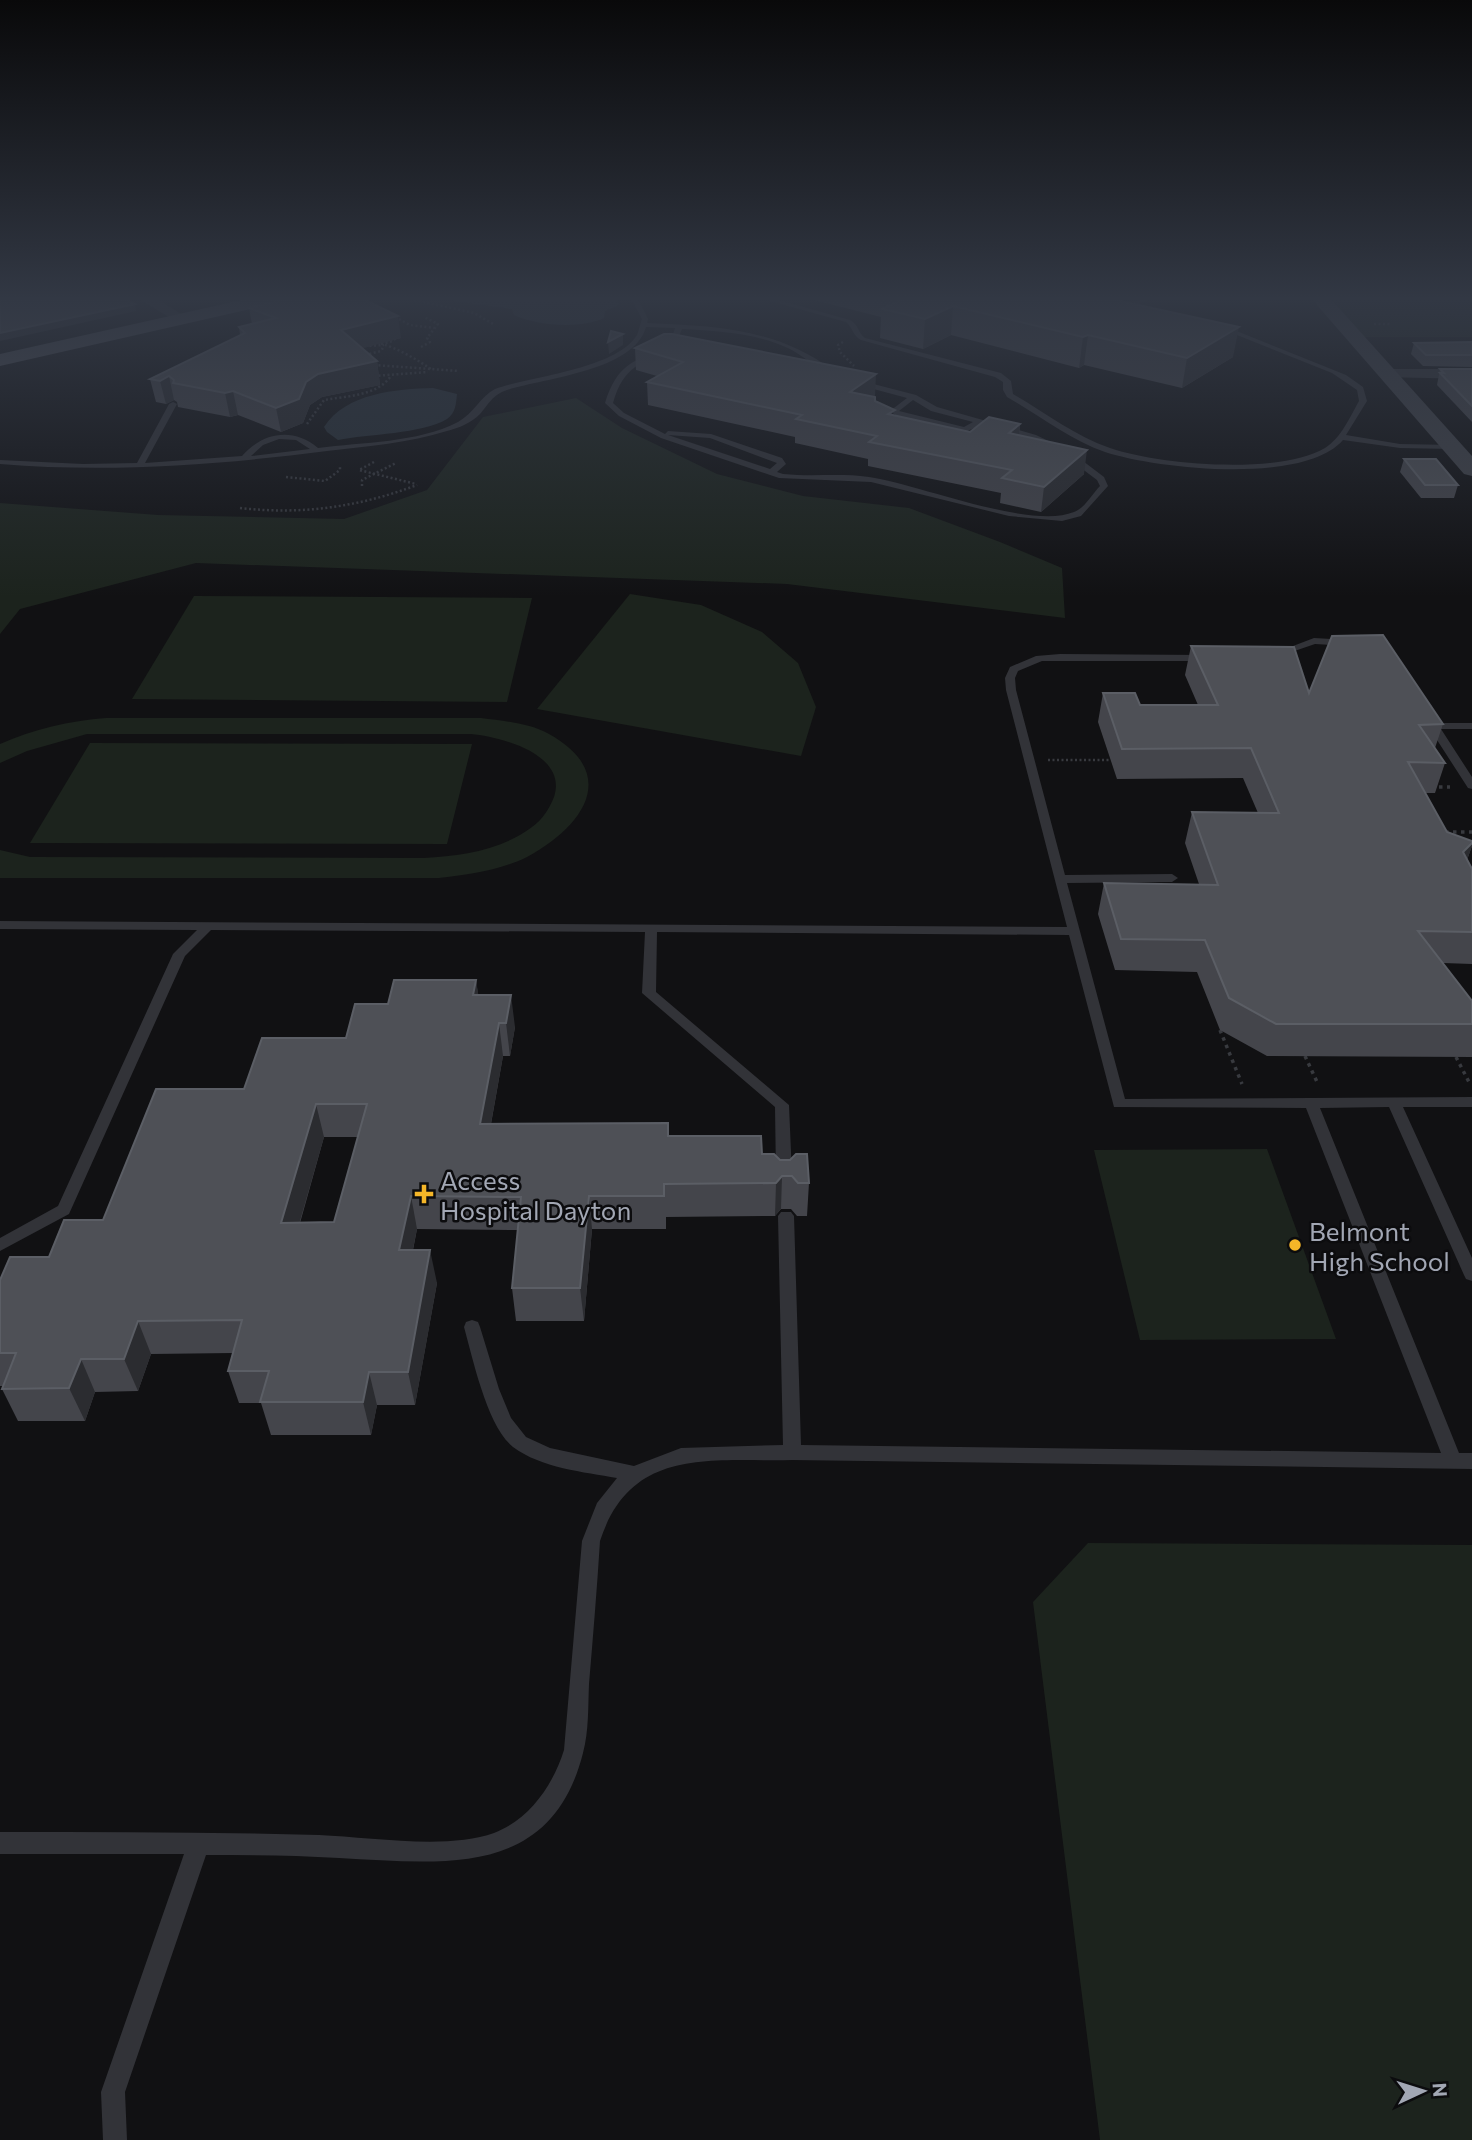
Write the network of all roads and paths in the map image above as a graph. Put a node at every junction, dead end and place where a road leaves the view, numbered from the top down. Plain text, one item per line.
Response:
1 (340, 397) edge
2 (487, 397) edge
3 (610, 397) edge
4 (913, 397) joint
5 (1013, 397) edge
6 (1362, 397) edge
7 (1408, 397) edge
8 (173, 404) edge
9 (894, 411) junction
10 (884, 416) edge
11 (980, 422) junction
12 (306, 429) dead end
13 (965, 430) junction
14 (656, 433) junction
15 (415, 436) junction
16 (1341, 437) junction
17 (953, 439) edge
18 (1453, 447) junction
19 (329, 449) junction
20 (316, 450) junction
21 (245, 458) junction
22 (0, 462) edge
23 (396, 463) dead end
24 (141, 465) junction
25 (1472, 469) edge
26 (771, 472) junction
27 (377, 475) junction
28 (286, 477) dead end
29 (362, 486) dead end
30 (240, 508) dead end
31 (1357, 646) edge
32 (1266, 657) edge
33 (1221, 659) edge
34 (1419, 705) edge
35 (1433, 726) junction
36 (1472, 726) edge
37 (1029, 760) junction
38 (1111, 760) dead end
39 (1472, 786) edge
40 (1433, 832) edge
41 (1472, 832) edge
42 (1172, 878) dead end
43 (1060, 879) junction
44 (0, 925) edge
45 (209, 925) junction
46 (651, 928) junction
47 (1074, 930) junction
48 (1220, 1030) dead end
49 (1305, 1056) dead end
50 (1456, 1057) dead end
51 (1464, 1072) junction
52 (1472, 1072) edge
53 (1472, 1087) edge
54 (1394, 1102) junction
55 (1472, 1102) edge
56 (1250, 1103) junction
57 (1319, 1103) junction
58 (784, 1186) edge
59 (786, 1216) dead end
60 (0, 1245) edge
61 (1472, 1275) edge
62 (472, 1327) dead end
63 (792, 1452) junction
64 (1462, 1461) edge
65 (636, 1474) junction
66 (0, 1843) edge
67 (199, 1843) junction
68 (115, 2140) edge

1 - 12 path
2 - 15 lane
3 - 14 lane
4 - 9 lane
4 - 11 lane
5 - 16 lane
6 - 16 lane
7 - 18 main road
8 - 24 lane
9 - 10 lane
9 - 13 lane
11 - 13 lane
11 - 26 lane
13 - 17 lane
14 - 26 lane
14 - 26 lane
15 - 19 lane
15 - 27 path
16 - 18 lane
18 - 25 main road
19 - 20 lane
19 - 28 path
20 - 21 lane
20 - 21 lane
21 - 24 lane
22 - 24 lane
23 - 27 path
27 - 29 path
27 - 30 path
31 - 32 lane
33 - 37 lane
34 - 35 lane
35 - 36 lane
35 - 39 lane
37 - 38 path
37 - 43 lane
40 - 41 path
42 - 43 lane
43 - 47 lane
44 - 45 lane
45 - 46 lane
45 - 60 lane
46 - 47 lane
46 - 58 lane
47 - 56 lane
48 - 56 path
49 - 57 path
50 - 51 path
51 - 52 path
51 - 53 path
54 - 55 lane
54 - 57 lane
54 - 61 lane
56 - 57 lane
57 - 64 lane
59 - 63 lane
62 - 65 lane
63 - 64 lane
63 - 65 lane
65 - 67 lane
66 - 67 lane
67 - 68 lane

